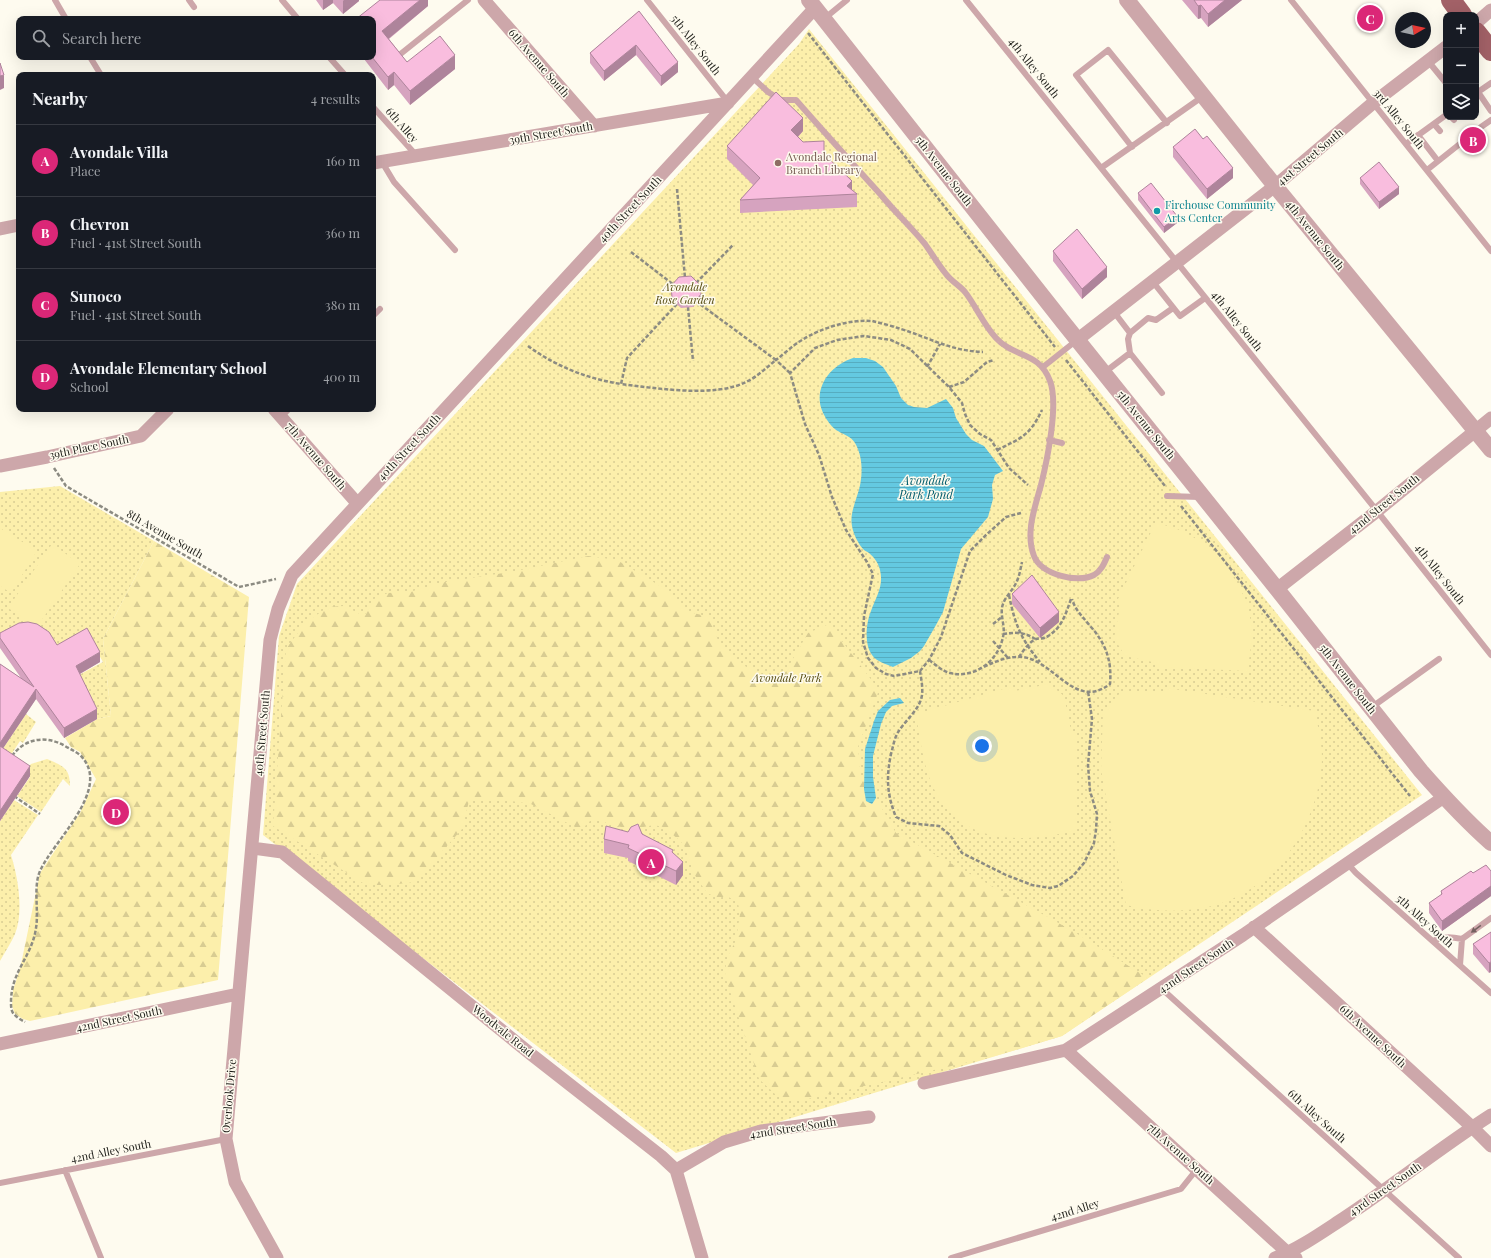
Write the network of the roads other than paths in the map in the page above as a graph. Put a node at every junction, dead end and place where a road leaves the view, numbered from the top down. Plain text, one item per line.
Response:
1 (55, 0) edge
2 (189, 0) edge
3 (282, 0) edge
4 (468, 0) edge
5 (484, 0) edge
6 (647, 0) edge
7 (847, 0) edge
8 (966, 0) edge
9 (1127, 0) edge
10 (1291, 0) edge
11 (1450, 0) edge
12 (194, 7) dead end
13 (816, 9) edge
14 (1491, 10) edge
15 (1460, 12) edge
16 (64, 16) edge
17 (295, 16) edge
18 (1479, 20) edge
19 (1479, 36) edge
20 (1444, 48) edge
21 (1491, 51) edge
22 (398, 56) edge
23 (92, 60) edge
24 (332, 60) edge
25 (1428, 61) junction
26 (98, 72) edge
27 (342, 72) edge
28 (752, 77) junction
29 (1443, 79) edge
30 (1491, 83) edge
31 (1479, 92) edge
32 (1204, 96) junction
33 (1479, 96) edge
34 (728, 103) junction
35 (1374, 103) junction
36 (376, 110) edge
37 (1491, 111) edge
38 (1443, 117) edge
39 (1491, 120) edge
40 (1167, 123) junction
41 (1434, 124) junction
42 (1481, 124) dead end
43 (594, 126) junction
44 (1440, 131) dead end
45 (1464, 131) dead end
46 (1418, 135) junction
47 (1449, 142) dead end
48 (1406, 144) junction
49 (1132, 147) junction
50 (1455, 148) junction
51 (416, 156) junction
52 (1438, 162) junction
53 (377, 163) edge
54 (1101, 168) junction
55 (1427, 170) junction
56 (1275, 186) junction
57 (16, 226) edge
58 (0, 229) edge
59 (455, 250) dead end
60 (1491, 250) edge
61 (1177, 263) junction
62 (1153, 282) junction
63 (1206, 298) junction
64 (1173, 308) junction
65 (380, 309) dead end
66 (1114, 312) junction
67 (376, 313) edge
68 (1130, 333) junction
69 (1077, 340) junction
70 (1130, 353) junction
71 (1043, 367) junction
72 (1104, 373) junction
73 (1162, 393) dead end
74 (165, 412) edge
75 (281, 412) edge
76 (1491, 418) edge
77 (1475, 430) junction
78 (1049, 440) junction
79 (1062, 443) dead end
80 (1491, 450) edge
81 (0, 466) edge
82 (1170, 496) road end
83 (1204, 498) junction
84 (357, 503) junction
85 (1377, 511) junction
86 (1107, 557) dead end
87 (1277, 589) junction
88 (1491, 655) edge
89 (1439, 659) dead end
90 (1371, 708) junction
91 (1444, 797) junction
92 (1491, 843) edge
93 (252, 848) junction
94 (1347, 863) junction
95 (1491, 918) edge
96 (1254, 927) junction
97 (1462, 939) junction
98 (1433, 941) junction
99 (1460, 965) junction
100 (1162, 989) junction
101 (1491, 993) edge
102 (238, 994) junction
103 (0, 1044) edge
104 (1066, 1050) junction
105 (924, 1084) dead end
106 (1491, 1115) edge
107 (869, 1117) dead end
108 (1472, 1127) junction
109 (226, 1139) junction
110 (1491, 1146) edge
111 (1197, 1169) junction
112 (65, 1170) junction
113 (676, 1170) junction
114 (0, 1183) edge
115 (1386, 1190) junction
116 (1292, 1255) edge
117 (101, 1258) edge
118 (277, 1258) edge
119 (702, 1258) edge
120 (951, 1258) edge
121 (1275, 1258) edge
122 (1459, 1258) edge

1 - 16 lane
2 - 12 lane
3 - 17 lane
4 - 22 lane
5 - 43 street, 6th Avenue South
6 - 34 lane, 5th Alley South
7 - 13 lane
8 - 54 lane, 4th Alley South
9 - 32 street, 4th Avenue South
10 - 35 lane, 3rd Alley South
11 - 15 main road
13 - 28 street, 40th Street South
13 - 69 street, 5th Avenue South
14 - 18 street
19 - 21 main road
20 - 25 street, 41st Street South
23 - 26 lane
24 - 27 lane
25 - 29 lane
25 - 35 street, 41st Street South
28 - 34 street, 40th Street South
28 - 71 lane
30 - 31 lane
32 - 40 lane
32 - 56 street, 4th Avenue South
33 - 37 lane
34 - 43 street, 39th Street South
34 - 84 street, 40th Street South
35 - 48 lane, 3rd Alley South
35 - 56 street, 41st Street South
36 - 51 lane, 6th Alley
38 - 41 lane
39 - 42 lane
40 - 49 lane
40 - 49 lane
41 - 44 lane
41 - 46 lane
43 - 51 street, 39th Street South
45 - 50 lane
46 - 48 lane
46 - 52 lane
47 - 50 lane
48 - 55 lane, 3rd Alley South
49 - 54 lane
50 - 52 lane
51 - 53 street, 39th Street South
52 - 55 lane
53 - 59 lane
54 - 61 lane, 4th Alley South
55 - 60 lane, 3rd Alley South
56 - 61 street, 41st Street South
56 - 77 street, 4th Avenue South
57 - 58 street
61 - 62 street, 41st Street South
61 - 63 lane, 4th Alley South
62 - 64 lane
62 - 66 street, 41st Street South
63 - 64 lane
63 - 85 lane, 4th Alley South
64 - 68 lane
65 - 67 lane
66 - 68 lane
66 - 69 street, 41st Street South
68 - 70 lane
69 - 71 lane
69 - 72 street, 5th Avenue South
70 - 72 lane
70 - 73 lane
71 - 78 lane
72 - 83 street, 5th Avenue South
74 - 81 street, 39th Place South
75 - 84 street, 7th Avenue South
76 - 77 street, 42nd Street South
77 - 80 street, 4th Avenue South
77 - 85 street, 42nd Street South
78 - 79 lane
78 - 86 lane
82 - 83 lane
83 - 87 street, 5th Avenue South
84 - 93 street, 40th Street South
85 - 87 street, 42nd Street South
85 - 88 lane, 4th Alley South
87 - 90 street, 5th Avenue South
89 - 90 lane
90 - 91 street, 5th Avenue South
91 - 92 street, 5th Avenue South
91 - 94 street, 42nd Street South
93 - 102 street, 40th Street South
93 - 113 street, Woodvale Road
94 - 96 street, 42nd Street South
94 - 98 lane, 5th Alley South
95 -> 97 lane
96 - 100 street, 42nd Street South
96 - 108 street, 6th Avenue South
97 - 98 lane
97 - 99 lane
98 - 99 lane, 5th Alley South
99 - 101 lane, 5th Alley South
100 - 104 street, 42nd Street South
100 - 115 lane, 6th Alley South
102 - 103 street, 42nd Street South
102 - 109 street, Overlook Drive
104 - 105 street, 42nd Street South
104 - 111 street, 7th Avenue South
106 - 108 street, 43rd Street South
107 - 113 street, 42nd Street South
108 - 110 street, 6th Avenue South
108 - 115 street, 43rd Street South
109 - 112 lane, 42nd Alley South
109 - 118 street, Overlook Drive
111 - 116 street, 7th Avenue South
111 - 120 lane, 42nd Alley
112 - 114 lane, 42nd Alley South
112 - 117 lane
113 - 119 street
115 - 116 street, 43rd Street South
115 - 122 lane, 6th Alley South
116 - 121 street, 43rd Street South

